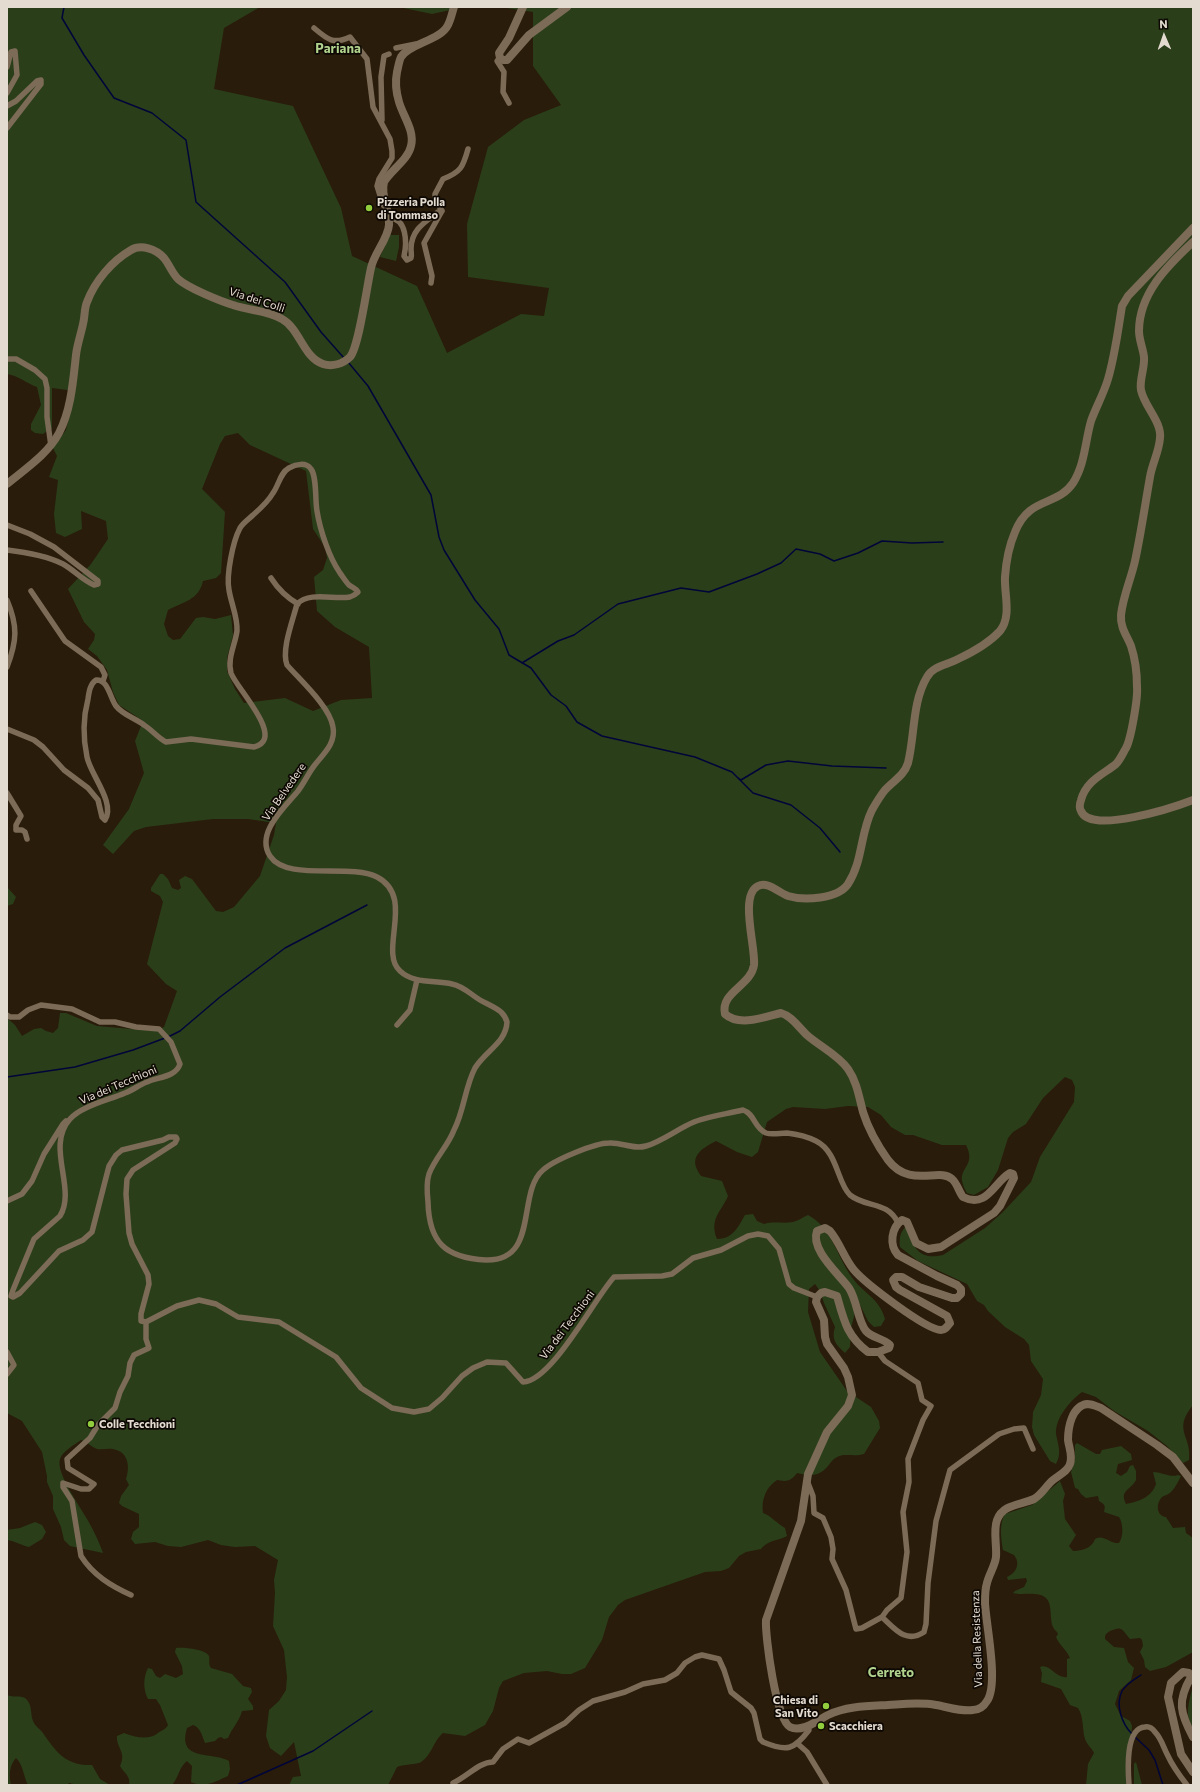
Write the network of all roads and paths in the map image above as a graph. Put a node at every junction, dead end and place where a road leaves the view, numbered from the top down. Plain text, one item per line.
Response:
1 (454, 7) edge
2 (522, 7) edge
3 (567, 7) edge
4 (314, 28) dead end
5 (426, 43) junction
6 (396, 48) dead end
7 (389, 54) dead end
8 (500, 58) junction
9 (7, 67) edge
10 (7, 93) edge
11 (509, 103) dead end
12 (7, 106) edge
13 (382, 122) junction
14 (7, 128) edge
15 (468, 149) dead end
16 (442, 211) junction
17 (389, 220) junction
18 (1193, 228) edge
19 (1193, 242) edge
20 (431, 283) dead end
21 (7, 359) edge
22 (51, 446) junction
23 (7, 484) edge
24 (7, 525) edge
25 (7, 550) edge
26 (271, 578) dead end
27 (31, 591) dead end
28 (7, 600) edge
29 (298, 604) junction
30 (7, 667) edge
31 (103, 681) junction
32 (7, 729) edge
33 (7, 793) edge
34 (1193, 800) edge
35 (27, 839) dead end
36 (417, 980) junction
37 (7, 1015) edge
38 (397, 1025) dead end
39 (72, 1116) junction
40 (7, 1201) edge
41 (898, 1223) junction
42 (817, 1297) junction
43 (146, 1322) junction
44 (7, 1352) edge
45 (878, 1352) junction
46 (7, 1374) edge
47 (1033, 1449) dead end
48 (807, 1481) junction
49 (1193, 1483) edge
50 (131, 1595) dead end
51 (882, 1617) junction
52 (808, 1725) junction
53 (1193, 1737) edge
54 (798, 1744) junction
55 (1193, 1772) edge
56 (453, 1783) dead end
57 (827, 1785) edge
58 (1129, 1785) edge
59 (1187, 1785) edge

1 - 5 street
2 - 8 street
3 - 8 street
4 - 13 street
5 - 6 street
5 - 17 street
7 - 13 street
8 - 11 street
9 - 10 street
12 - 14 street
13 - 17 street
15 - 16 street
16 - 17 street
16 - 20 street
17 - 22 street, Via dei Colli
18 - 41 street
19 - 34 street
21 - 22 street
22 - 23 street, Via dei Colli
24 - 25 street
26 - 29 street
27 - 31 street
28 - 30 street
29 - 31 street
29 - 36 street, Via Belvedere
31 - 32 street
33 - 35 street
36 - 38 street
36 - 41 street, Via Belvedere
37 - 39 street, Via dei Tecchioni
39 - 40 street
39 - 43 street, Via dei Tecchioni
41 - 45 street
42 - 43 street, Via dei Tecchioni
42 - 45 street
42 - 48 street, Via della Resistenza
43 - 50 street
44 - 46 street
45 - 51 street
47 - 51 street
48 - 51 street
48 - 52 street, Via della Resistenza
49 - 52 street, Via della Resistenza
52 - 54 street
53 - 55 street
54 - 56 street
54 - 57 street
58 - 59 street

